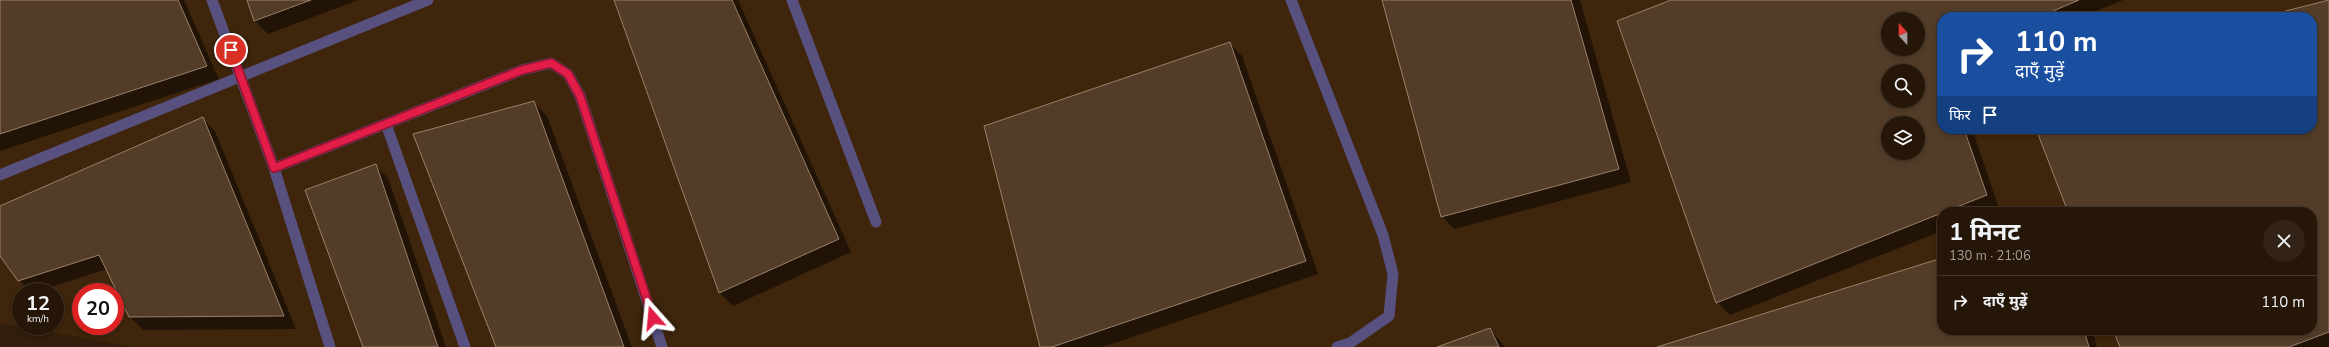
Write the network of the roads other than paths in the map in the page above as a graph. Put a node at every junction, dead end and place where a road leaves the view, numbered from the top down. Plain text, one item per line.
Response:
1 (212, 0) edge
2 (428, 0) edge
3 (792, 0) edge
4 (1290, 0) edge
5 (240, 76) junction
6 (386, 124) junction
7 (274, 168) junction
8 (0, 175) edge
9 (876, 222) dead end
10 (330, 347) edge
11 (465, 347) edge
12 (662, 347) edge
13 (1337, 347) edge

1 - 5 lane
2 - 5 lane
3 - 9 lane
4 - 13 lane
5 - 7 lane
5 - 8 lane
6 - 7 lane
6 - 11 lane
6 - 12 lane
7 - 10 lane

